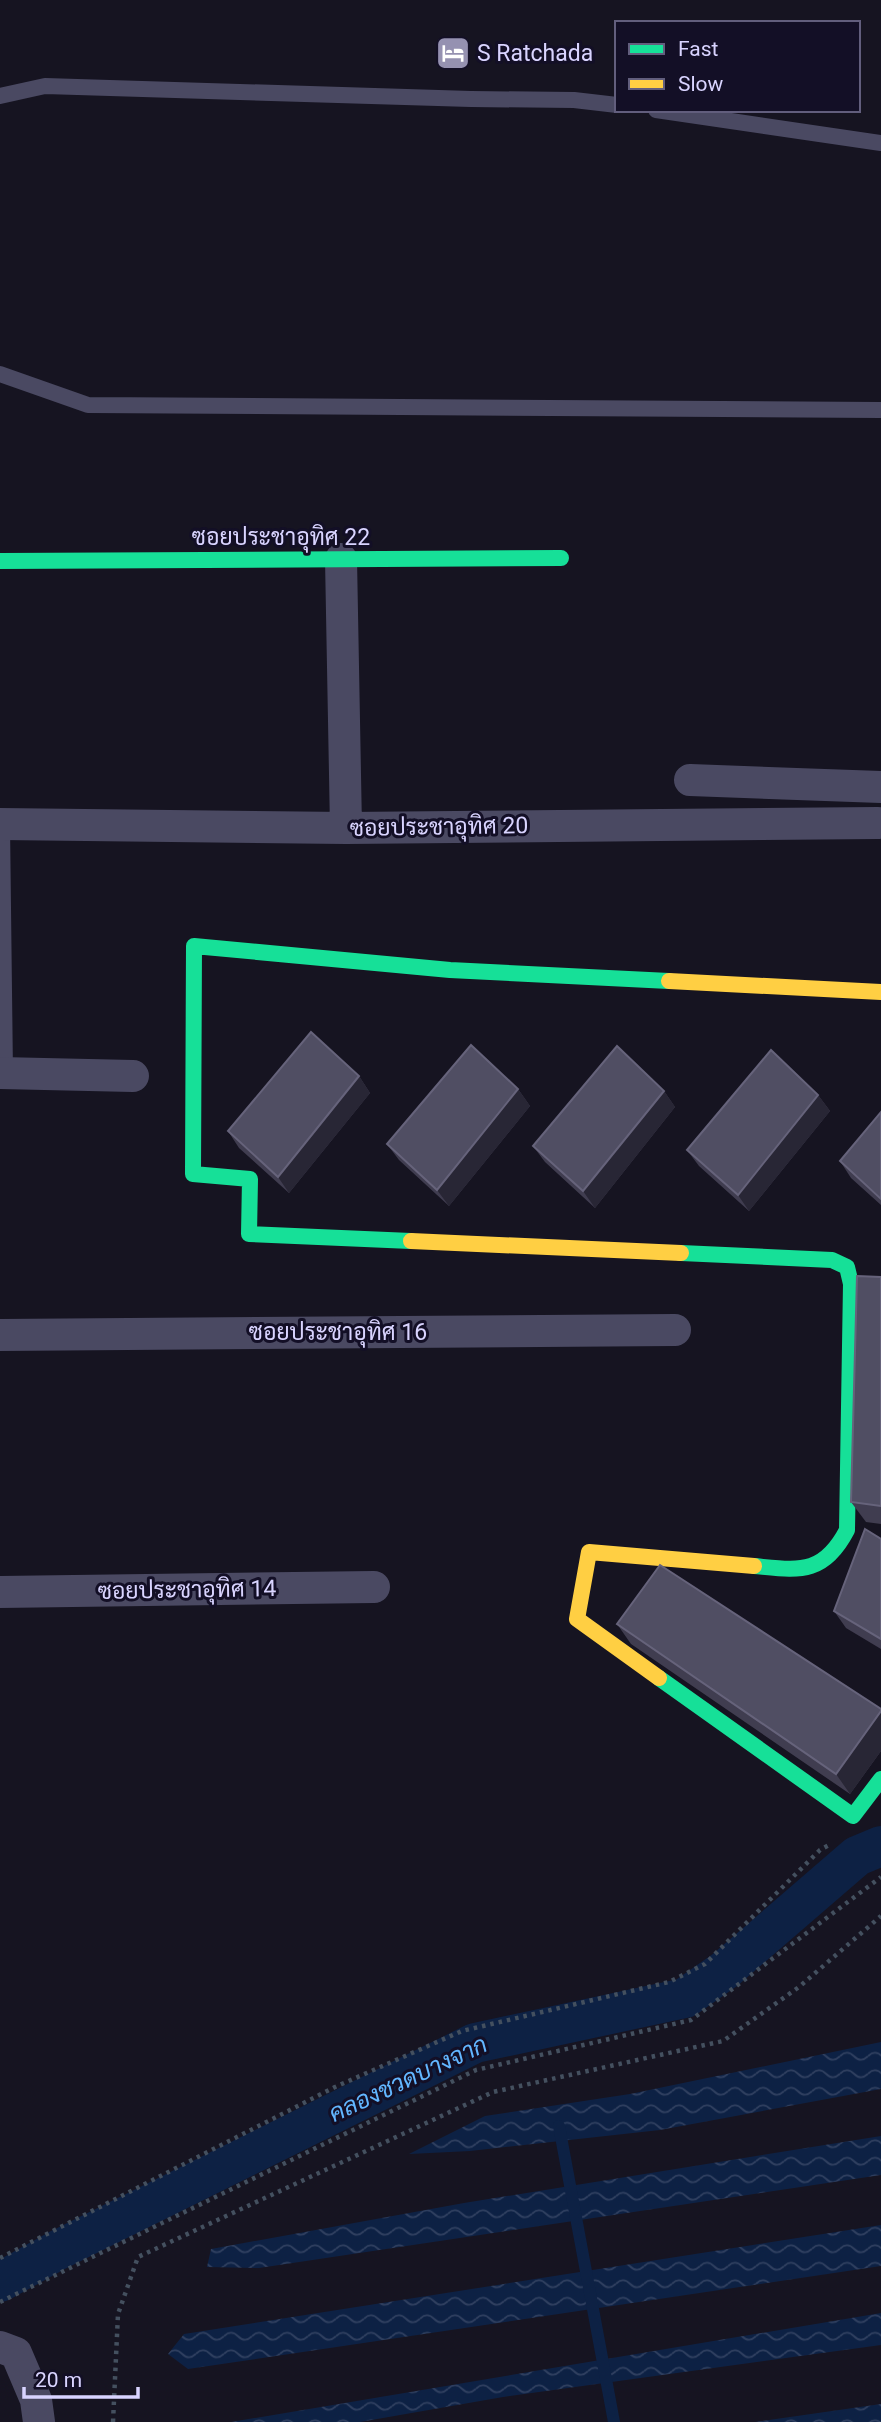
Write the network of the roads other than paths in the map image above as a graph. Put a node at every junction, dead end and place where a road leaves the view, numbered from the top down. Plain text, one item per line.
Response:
1 (0, 96) edge
2 (615, 105) edge
3 (670, 112) edge
4 (881, 143) edge
5 (0, 374) edge
6 (881, 410) edge
7 (561, 558) dead end
8 (341, 559) junction
9 (0, 561) edge
10 (691, 780) dead end
11 (881, 787) edge
12 (878, 823) dead end
13 (1, 824) edge
14 (346, 828) junction
15 (881, 992) edge
16 (3, 1073) edge
17 (133, 1076) dead end
18 (676, 1330) dead end
19 (0, 1335) edge
20 (374, 1587) dead end
21 (0, 1592) edge
22 (881, 1779) edge
23 (0, 2347) edge
24 (39, 2422) edge

1 - 2 lane
3 - 4 lane
5 - 6 lane
7 - 8 street, ซอยประชาอุทิศ 22
8 - 9 street, ซอยประชาอุทิศ 22
8 - 14 street
10 - 11 street
12 - 14 street, ซอยประชาอุทิศ 20
13 - 14 street, ซอยประชาอุทิศ 20
13 - 16 lane
15 - 22 street
16 - 17 street
18 - 19 street, ซอยประชาอุทิศ 16
20 - 21 street, ซอยประชาอุทิศ 14
23 - 24 street

